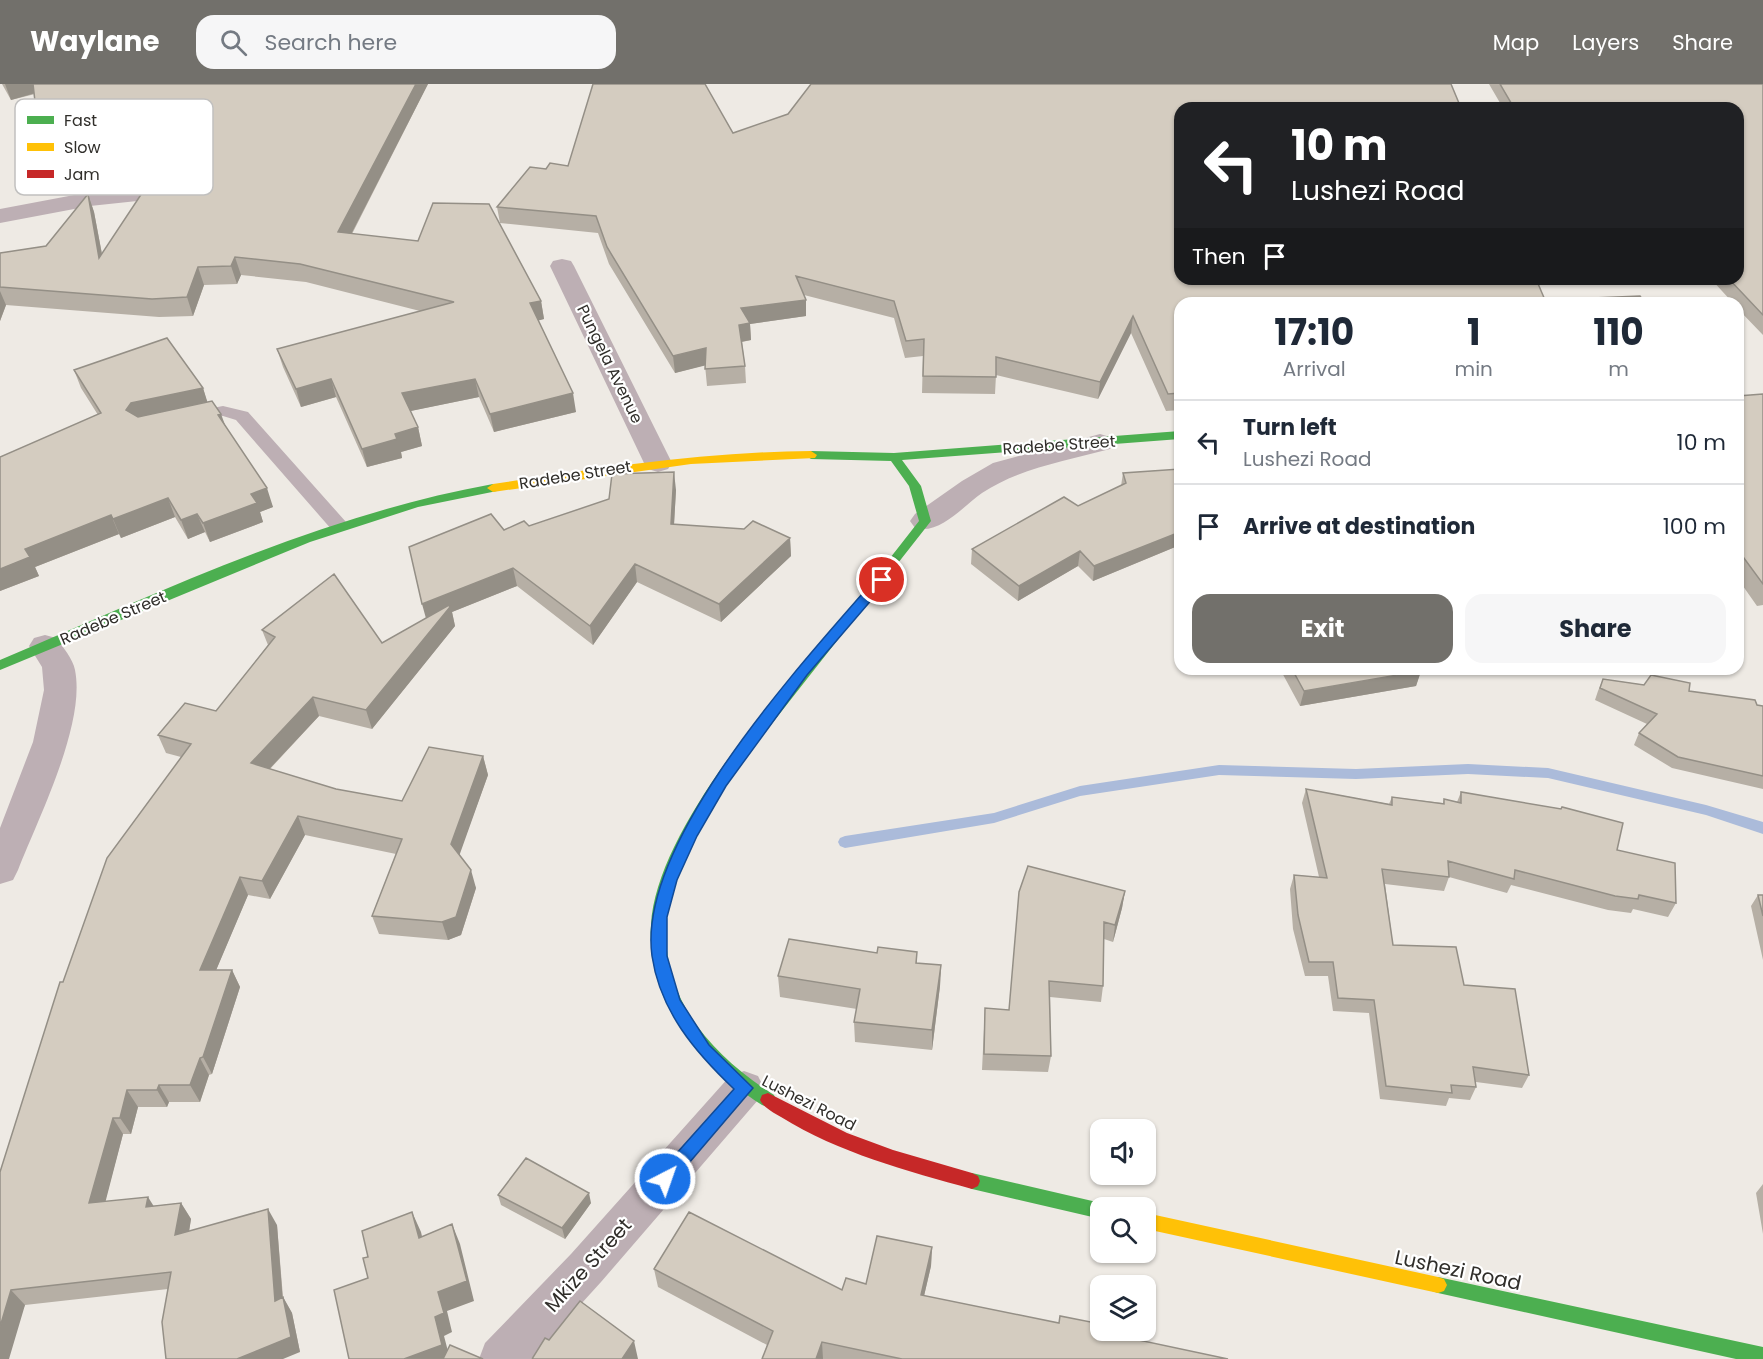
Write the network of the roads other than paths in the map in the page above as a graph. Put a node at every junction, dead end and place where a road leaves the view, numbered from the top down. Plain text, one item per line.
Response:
1 (134, 195) edge
2 (0, 216) edge
3 (562, 266) dead end
4 (180, 420) edge
5 (1174, 436) edge
6 (1100, 443) junction
7 (894, 457) junction
8 (658, 463) junction
9 (925, 521) junction
10 (339, 526) junction
11 (45, 646) junction
12 (0, 665) edge
13 (0, 870) edge
14 (744, 1088) junction
15 (1090, 1208) edge
16 (1156, 1223) edge
17 (1763, 1356) edge
18 (501, 1359) edge

1 - 2 street
3 - 8 street, Pungela Avenue
4 - 10 lane
5 - 6 street, Radebe Street
6 - 7 street, Radebe Street
6 - 9 street
7 - 8 street, Radebe Street
7 - 9 street
8 - 10 street, Radebe Street
9 - 14 street, Lushezi Road
10 - 11 street, Radebe Street
11 - 12 street, Radebe Street
11 - 13 street
14 - 15 street, Lushezi Road
14 - 18 street, Mkize Street
16 - 17 street, Lushezi Road

